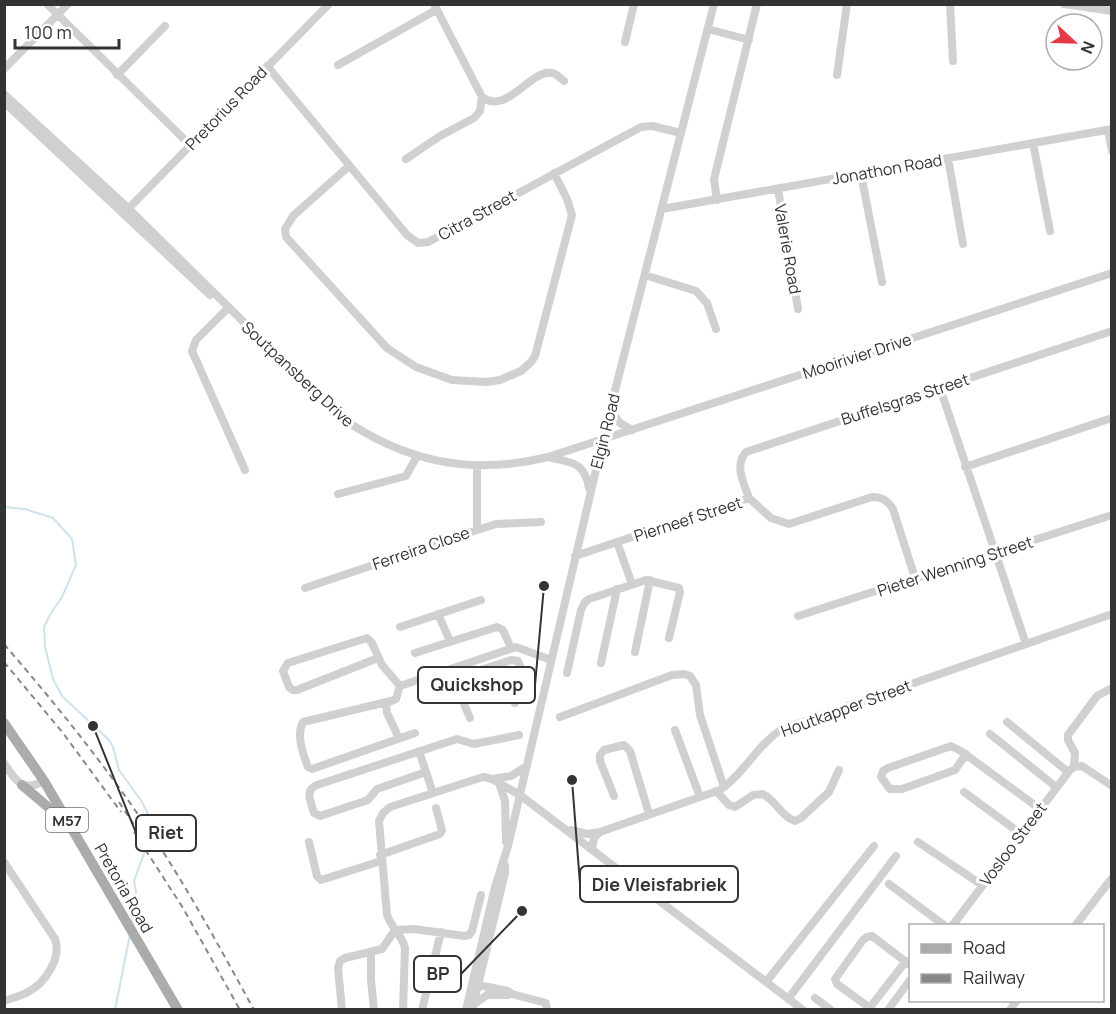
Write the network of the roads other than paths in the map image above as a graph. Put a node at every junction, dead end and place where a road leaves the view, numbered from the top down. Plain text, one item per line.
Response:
1 (47, 4) edge
2 (68, 4) edge
3 (329, 4) edge
4 (634, 4) edge
5 (714, 4) edge
6 (757, 4) edge
7 (847, 4) edge
8 (950, 4) edge
9 (1064, 4) edge
10 (435, 7) edge
11 (1097, 7) edge
12 (1112, 11) edge
13 (58, 15) junction
14 (165, 26) dead end
15 (708, 29) junction
16 (749, 40) junction
17 (625, 42) dead end
18 (953, 61) dead end
19 (338, 64) dead end
20 (267, 66) junction
21 (5, 69) edge
22 (117, 75) junction
23 (837, 75) dead end
24 (564, 81) dead end
25 (4, 94) edge
26 (482, 97) junction
27 (4, 102) edge
28 (1110, 129) edge
29 (681, 133) junction
30 (1033, 143) junction
31 (190, 145) junction
32 (1112, 152) edge
33 (948, 158) junction
34 (406, 159) dead end
35 (349, 166) junction
36 (554, 173) junction
37 (861, 174) junction
38 (778, 189) junction
39 (717, 200) junction
40 (662, 209) junction
41 (126, 211) junction
42 (1050, 231) dead end
43 (963, 244) dead end
44 (1112, 273) edge
45 (645, 275) junction
46 (882, 282) dead end
47 (228, 308) junction
48 (798, 309) dead end
49 (716, 329) dead end
50 (1112, 331) edge
51 (940, 388) junction
52 (610, 410) junction
53 (1112, 418) edge
54 (632, 430) junction
55 (603, 440) junction
56 (417, 456) junction
57 (548, 457) junction
58 (477, 466) junction
59 (965, 466) junction
60 (245, 470) dead end
61 (590, 492) junction
62 (338, 494) dead end
63 (748, 498) junction
64 (1112, 514) edge
65 (541, 522) dead end
66 (477, 530) junction
67 (617, 542) junction
68 (997, 552) junction
69 (575, 556) junction
70 (915, 578) junction
71 (650, 580) junction
72 (632, 584) junction
73 (305, 588) dead end
74 (617, 589) junction
75 (481, 600) dead end
76 (438, 614) junction
77 (1112, 615) edge
78 (798, 616) dead end
79 (400, 627) dead end
80 (669, 638) dead end
81 (450, 641) junction
82 (1026, 644) junction
83 (511, 648) junction
84 (634, 652) dead end
85 (415, 654) dead end
86 (378, 658) junction
87 (551, 660) junction
88 (601, 663) dead end
89 (449, 669) junction
90 (567, 673) dead end
91 (453, 679) junction
92 (400, 686) junction
93 (1112, 688) edge
94 (386, 703) junction
95 (515, 703) dead end
96 (560, 717) dead end
97 (470, 718) dead end
98 (1007, 722) dead end
99 (4, 723) edge
100 (675, 730) dead end
101 (416, 733) dead end
102 (990, 734) dead end
103 (519, 735) dead end
104 (399, 738) junction
105 (419, 751) junction
106 (966, 754) junction
107 (4, 763) edge
108 (527, 766) junction
109 (35, 768) junction
110 (1073, 768) junction
111 (839, 770) dead end
112 (426, 772) junction
113 (44, 781) junction
114 (495, 781) junction
115 (23, 785) junction
116 (1112, 786) edge
117 (1056, 787) junction
118 (720, 789) junction
119 (964, 792) dead end
120 (433, 793) junction
121 (520, 795) junction
122 (614, 796) dead end
123 (700, 797) junction
124 (436, 808) dead end
125 (1040, 808) junction
126 (649, 814) junction
127 (70, 826) junction
128 (564, 828) junction
129 (600, 832) junction
130 (1021, 834) junction
131 (309, 842) dead end
132 (918, 842) dead end
133 (508, 846) junction
134 (874, 846) dead end
135 (592, 849) junction
136 (896, 856) dead end
137 (381, 858) junction
138 (504, 860) junction
139 (4, 862) edge
140 (1112, 878) edge
141 (889, 884) dead end
142 (982, 885) junction
143 (481, 895) dead end
144 (942, 924) edge
145 (953, 924) edge
146 (1077, 924) edge
147 (395, 930) junction
148 (441, 932) junction
149 (371, 953) junction
150 (908, 963) edge
151 (483, 968) junction
152 (909, 981) edge
153 (766, 982) junction
154 (475, 985) junction
155 (495, 988) junction
156 (512, 994) junction
157 (815, 998) dead end
158 (788, 999) junction
159 (4, 1001) edge
160 (470, 1008) edge
161 (869, 1009) edge
162 (178, 1010) edge
163 (342, 1010) edge
164 (374, 1010) edge
165 (403, 1010) edge
166 (422, 1010) edge
167 (547, 1010) edge
168 (803, 1010) edge
169 (831, 1010) edge
170 (888, 1010) edge

1 - 13 street
2 - 13 street
3 - 20 street, Pretorius Road
4 - 17 street
5 - 15 street, Elgin Road
6 - 16 street
7 - 23 street
8 - 18 street
9 - 11 street
10 - 19 street
10 - 26 street
11 - 12 street
13 - 21 street
13 - 22 street
14 - 22 street
15 - 16 street
15 - 29 street, Elgin Road
16 - 39 street
20 - 31 street, Pretorius Road
20 - 35 street, Citra Street
22 - 31 street
24 - 26 street
25 - 41 street, Soutpansberg Drive
26 - 34 street
27 - 41 street, Soutpansberg Drive
28 - 30 street, Jonathon Road
28 - 32 street
29 - 36 street, Citra Street
29 - 40 street, Elgin Road
30 - 33 street, Jonathon Road
30 - 42 street
31 - 41 street, Pretorius Road
33 - 37 street, Jonathon Road
33 - 43 street
35 - 36 street, Citra Street
35 - 36 street
37 - 38 street, Jonathon Road
37 - 46 street
38 - 39 street, Jonathon Road
38 - 48 street, Valerie Road
39 - 40 street, Jonathon Road
40 - 45 street, Elgin Road
41 - 47 street, Soutpansberg Drive
44 - 54 street, Mooirivier Drive
45 - 49 street
45 - 52 street, Elgin Road
47 - 56 street, Soutpansberg Drive
47 - 60 street
50 - 51 street, Buffelsgras Street
51 - 59 street
51 - 63 street, Buffelsgras Street
52 - 54 street
52 - 55 street, Elgin Road
53 - 59 street
54 - 55 street, Mooirivier Drive
55 - 57 street, Soutpansberg Drive
55 - 61 street, Elgin Road
56 - 58 street, Soutpansberg Drive
56 - 62 street
57 - 58 street, Soutpansberg Drive
57 - 61 street
58 - 66 street, Ferreira Close
59 - 68 street
61 - 69 street, Elgin Road
63 - 67 street, Pierneef Street
63 - 70 street, Pierneef Street
64 - 68 street, Pieter Wenning Street
65 - 66 street
66 - 73 street, Ferreira Close
67 - 69 street, Pierneef Street
67 - 72 street
68 - 70 street, Pieter Wenning Street
68 - 82 street
69 - 87 street, Elgin Road
70 - 78 street, Pieter Wenning Street
71 - 72 street
71 - 80 street
71 - 84 street
72 - 74 street
74 - 88 street
74 - 90 street
75 - 76 street
76 - 79 street
76 - 81 street
77 - 82 street, Houtkapper Street
81 - 83 street
81 - 85 street
82 - 118 street, Houtkapper Street
83 - 87 street
83 - 89 street
86 - 86 street
86 - 92 street
87 - 108 street, Elgin Road
89 - 91 street
89 - 92 street
91 - 95 street
91 - 97 street
92 - 94 street
93 - 110 street
94 - 104 street
94 - 104 street
96 - 118 street
98 - 110 street
99 - 109 main road, Pretoria Road / M57
100 - 123 street
101 - 104 street
102 - 117 street
103 - 105 street
105 - 112 street
105 - 112 street
106 - 106 street
106 - 125 street
107 - 115 street
108 - 114 street
108 - 121 street, Elgin Road
109 - 113 main road, Pretoria Road / M57
109 - 115 main road
110 - 116 street
110 - 117 street, Vosloo Street
111 - 118 street
112 - 120 street
113 - 115 street
113 - 127 main road, Pretoria Road / M57
114 - 120 street
114 - 121 street
114 - 133 street
115 - 127 main road
117 - 125 street, Vosloo Street
118 - 123 street, Houtkapper Street
119 - 130 street
120 - 137 street
121 - 128 street
121 - 133 street, Elgin Road
122 - 126 street
123 - 126 street, Houtkapper Street
124 - 137 street
125 - 130 street, Vosloo Street
126 - 129 street, Houtkapper Street
127 - 162 main road, Pretoria Road / M57
128 - 129 street, Houtkapper Street
128 - 135 street
129 - 135 street
130 - 142 street, Vosloo Street
131 - 137 street
132 - 142 street
133 - 138 street, Elgin Road
134 - 153 street
135 - 153 street
136 - 158 street
137 - 147 street
138 - 151 street, Elgin Road
138 - 154 street, Elgin Road
139 - 159 street
140 - 146 street
141 - 144 street
142 - 145 street, Vosloo Street
143 - 148 street
147 - 148 street
147 - 149 street
147 - 165 street
148 - 166 street
149 - 163 street
149 - 164 street
150 - 161 street
150 - 161 street
151 - 154 street, Elgin Road
151 - 155 street
152 - 170 street
153 - 158 street
154 - 155 street
154 - 160 street, Elgin Road
155 - 156 street
156 - 160 street
156 - 167 street
157 - 169 street
158 - 168 street

